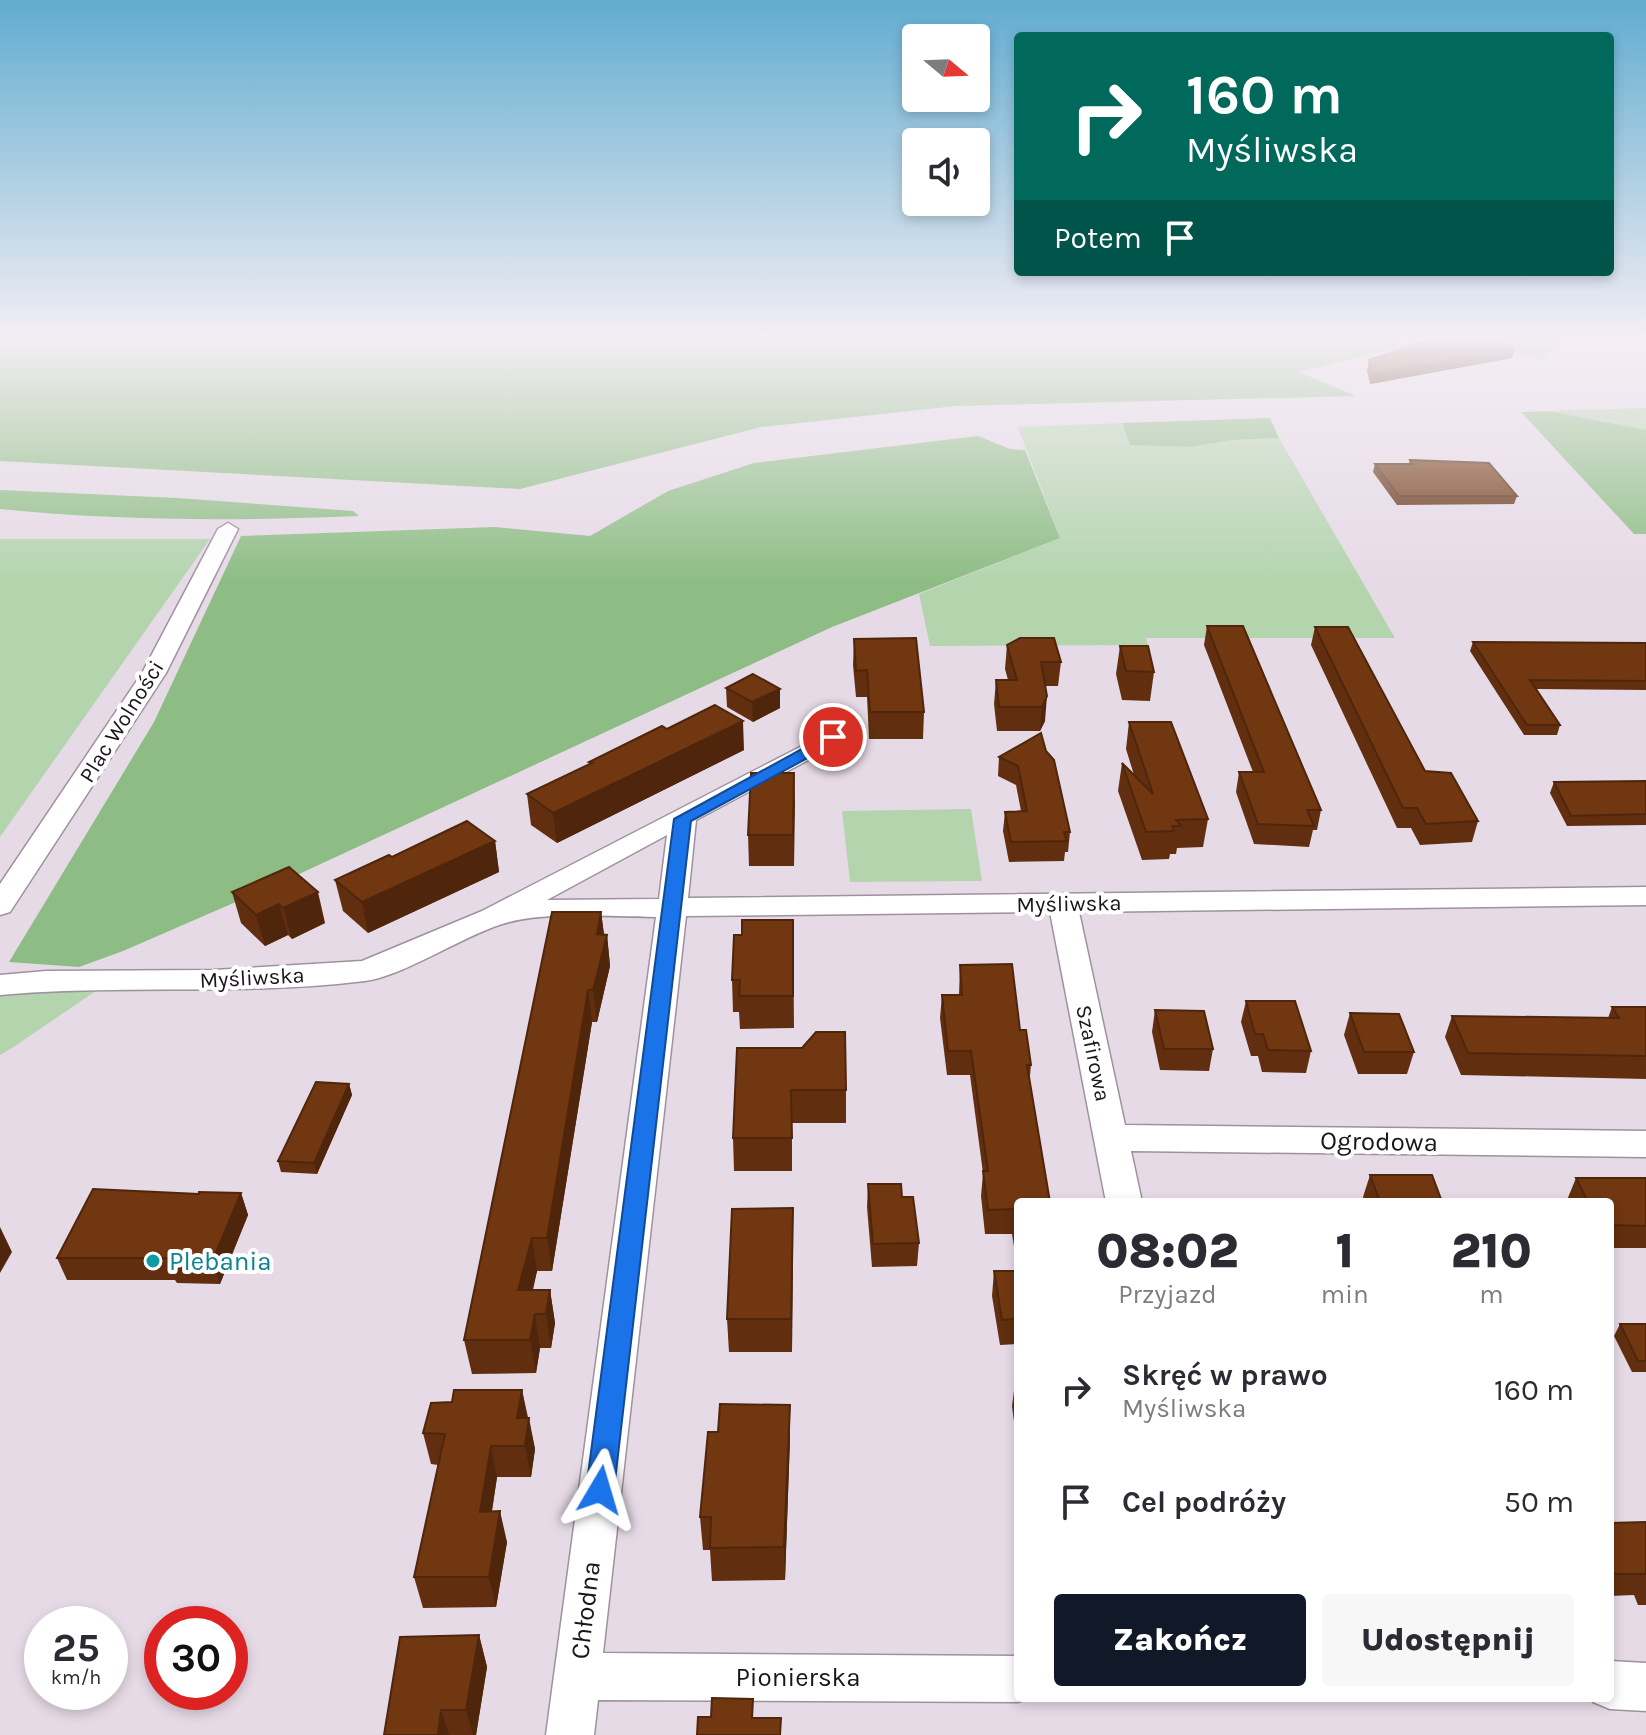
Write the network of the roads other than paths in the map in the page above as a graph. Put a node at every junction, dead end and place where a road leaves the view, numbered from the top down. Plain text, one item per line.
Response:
1 (228, 529) dead end
2 (833, 737) dead end
3 (683, 819) junction
4 (1646, 896) edge
5 (1063, 903) junction
6 (0, 906) edge
7 (672, 909) junction
8 (492, 917) junction
9 (0, 985) edge
10 (1111, 1138) junction
11 (1646, 1144) edge
12 (1123, 1198) edge
13 (577, 1676) junction
14 (1014, 1679) edge
15 (1614, 1685) edge
16 (1646, 1687) edge
17 (570, 1735) edge

1 - 6 street, Plac Wolności
2 - 3 street, Myśliwska
3 - 7 street, Chłodna
3 - 8 street, Myśliwska
4 - 5 street, Myśliwska
5 - 7 street, Myśliwska
5 - 10 street, Szafirowa
7 - 8 street, Myśliwska
7 - 13 street, Chłodna
8 - 9 street, Myśliwska
10 - 11 street, Ogrodowa
10 - 12 street, Szafirowa
13 - 14 street, Pionierska
13 - 17 street, Chłodna
15 - 16 street

